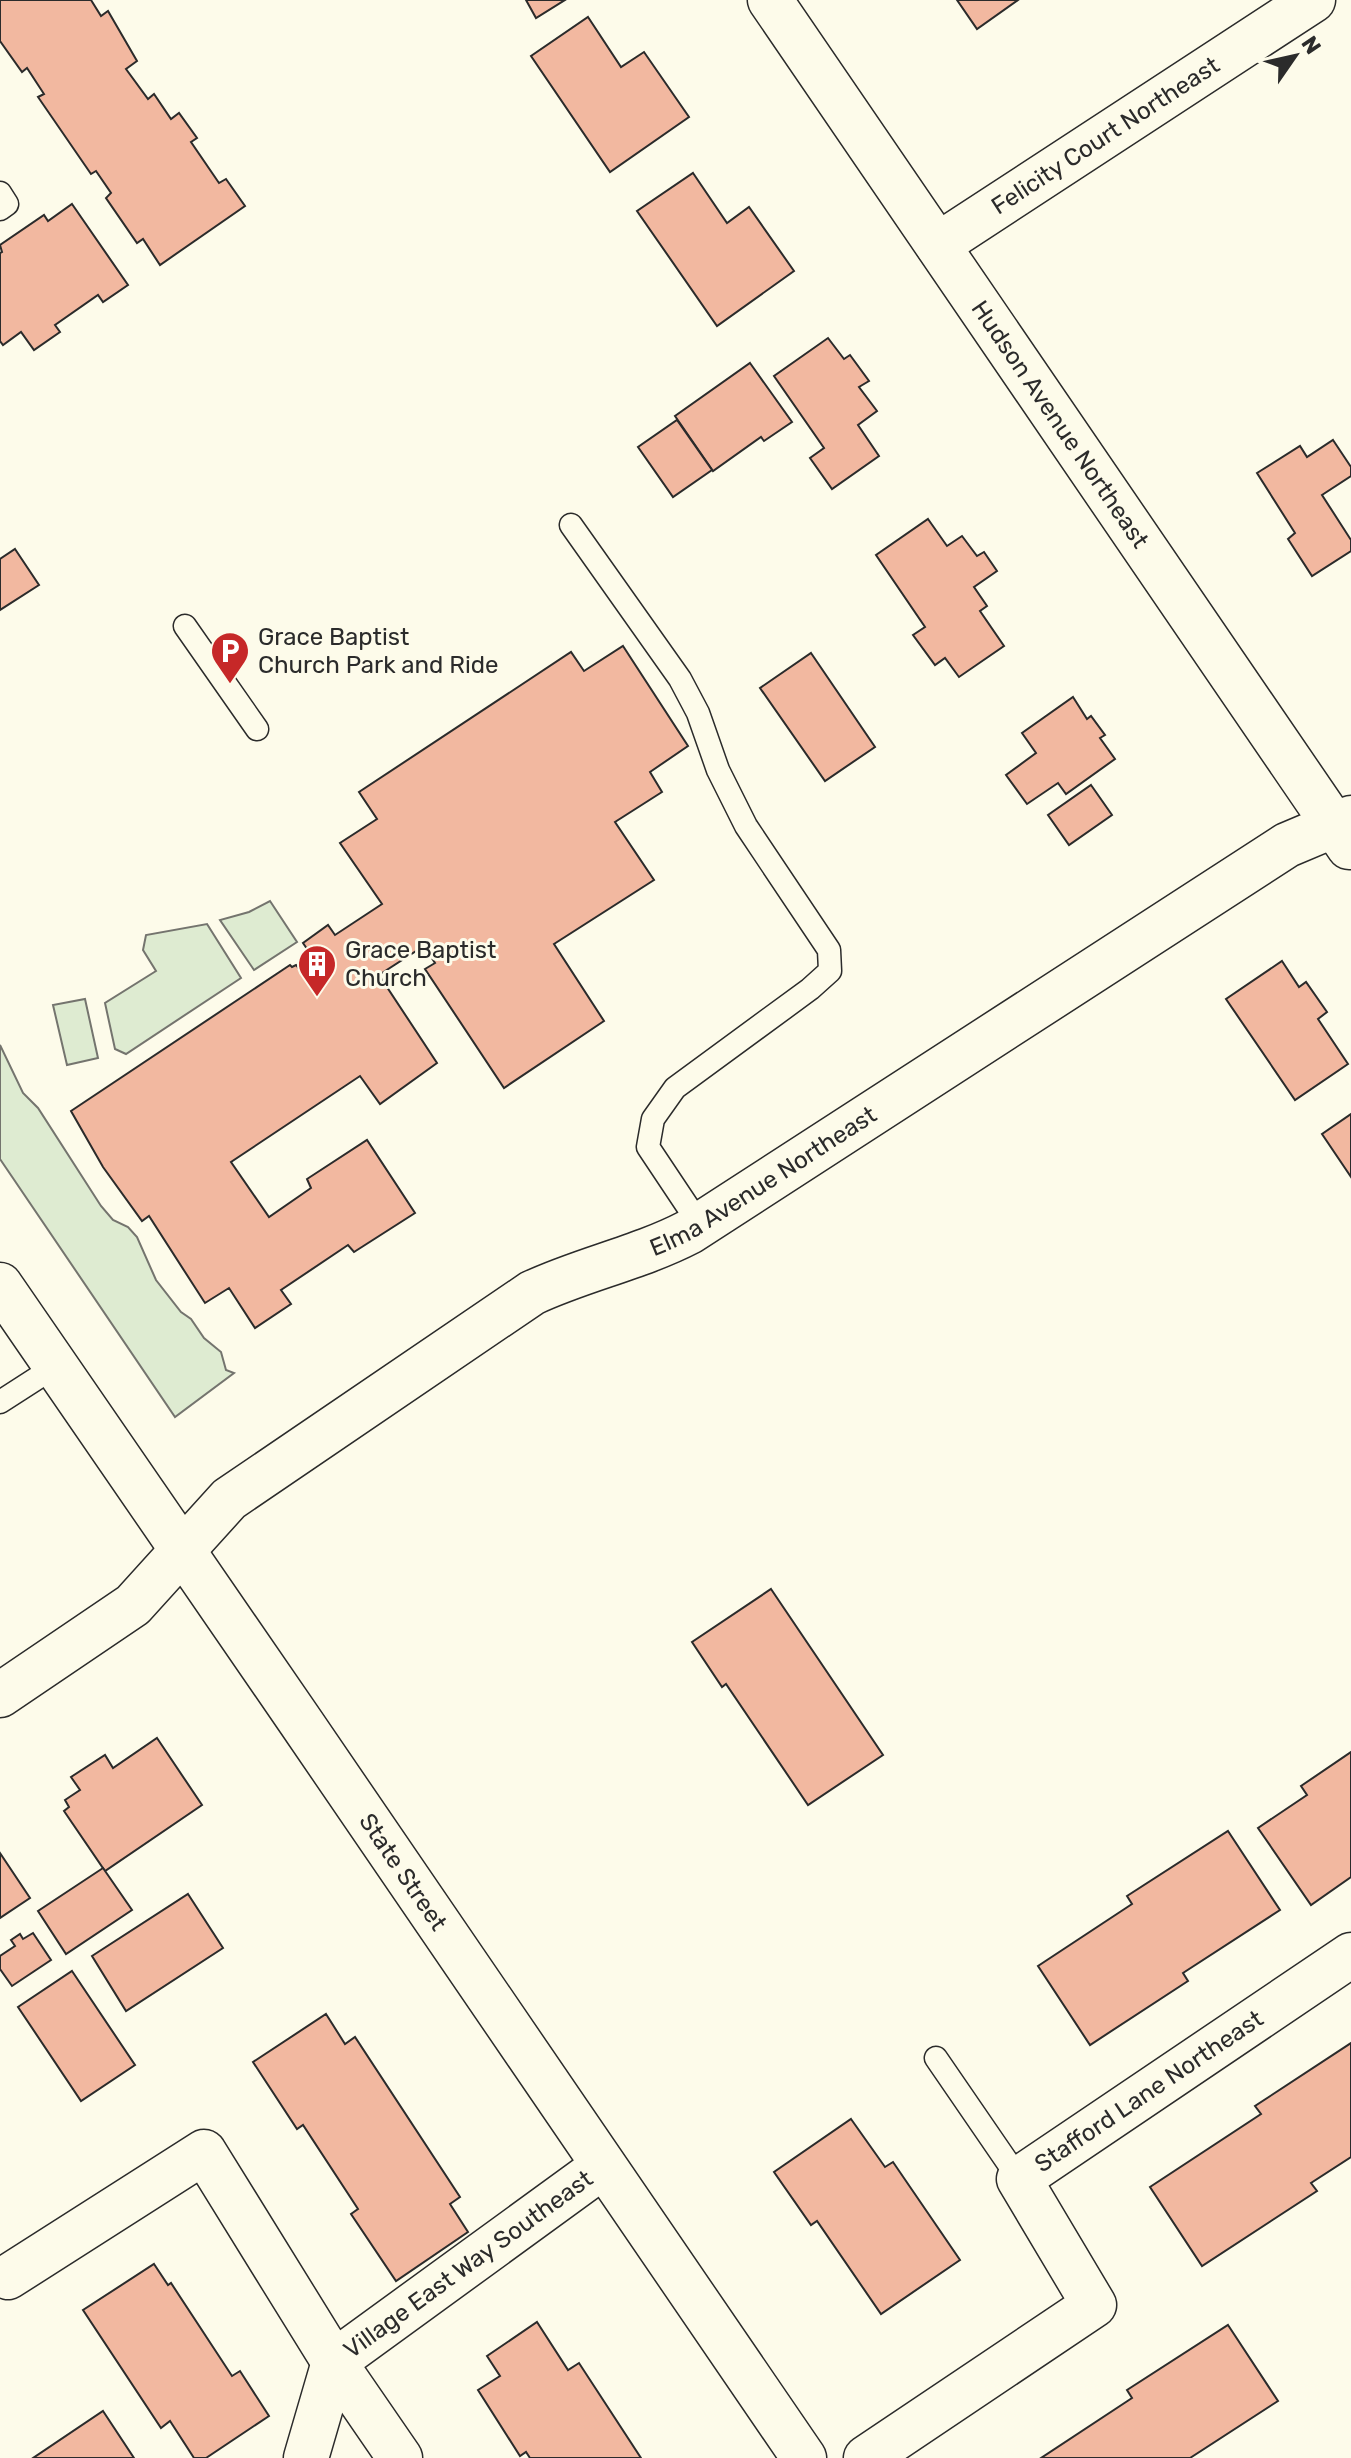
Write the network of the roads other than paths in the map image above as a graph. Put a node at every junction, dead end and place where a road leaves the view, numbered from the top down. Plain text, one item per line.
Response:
1 (770, 0) edge
2 (1313, 0) edge
3 (0, 193) edge
4 (0, 209) edge
5 (938, 245) junction
6 (571, 525) dead end
7 (185, 626) dead end
8 (257, 729) dead end
9 (1345, 831) edge
10 (700, 1225) junction
11 (0, 1285) edge
12 (56, 1366) junction
13 (0, 1402) edge
14 (184, 1549) junction
15 (0, 1695) edge
16 (1351, 1955) edge
17 (936, 2058) dead end
18 (602, 2167) junction
19 (1019, 2179) junction
20 (8, 2277) dead end
21 (334, 2362) junction
22 (306, 2458) edge
23 (400, 2458) edge
24 (804, 2458) edge
25 (866, 2458) edge

1 - 5 street, Hudson Avenue Northeast
2 - 5 street, Felicity Court Northeast
3 - 4 lane
5 - 9 street, Hudson Avenue Northeast
6 - 10 lane
7 - 8 lane
9 - 10 street, Elma Avenue Northeast
10 - 14 street, Elma Avenue Northeast
11 - 12 street, State Street
12 - 13 lane
12 - 14 street, State Street
14 - 15 street, Elma Avenue Northeast
14 - 18 street, State Street
16 - 19 street, Stafford Lane Northeast
17 - 19 lane
18 - 21 street, Village East Way Southeast
18 - 24 street, State Street
19 - 25 street, Stafford Lane Northeast
20 - 21 street, Village East Way Southeast
21 - 22 street, Village East Way Southeast
21 - 23 street, Village East Way Southeast

